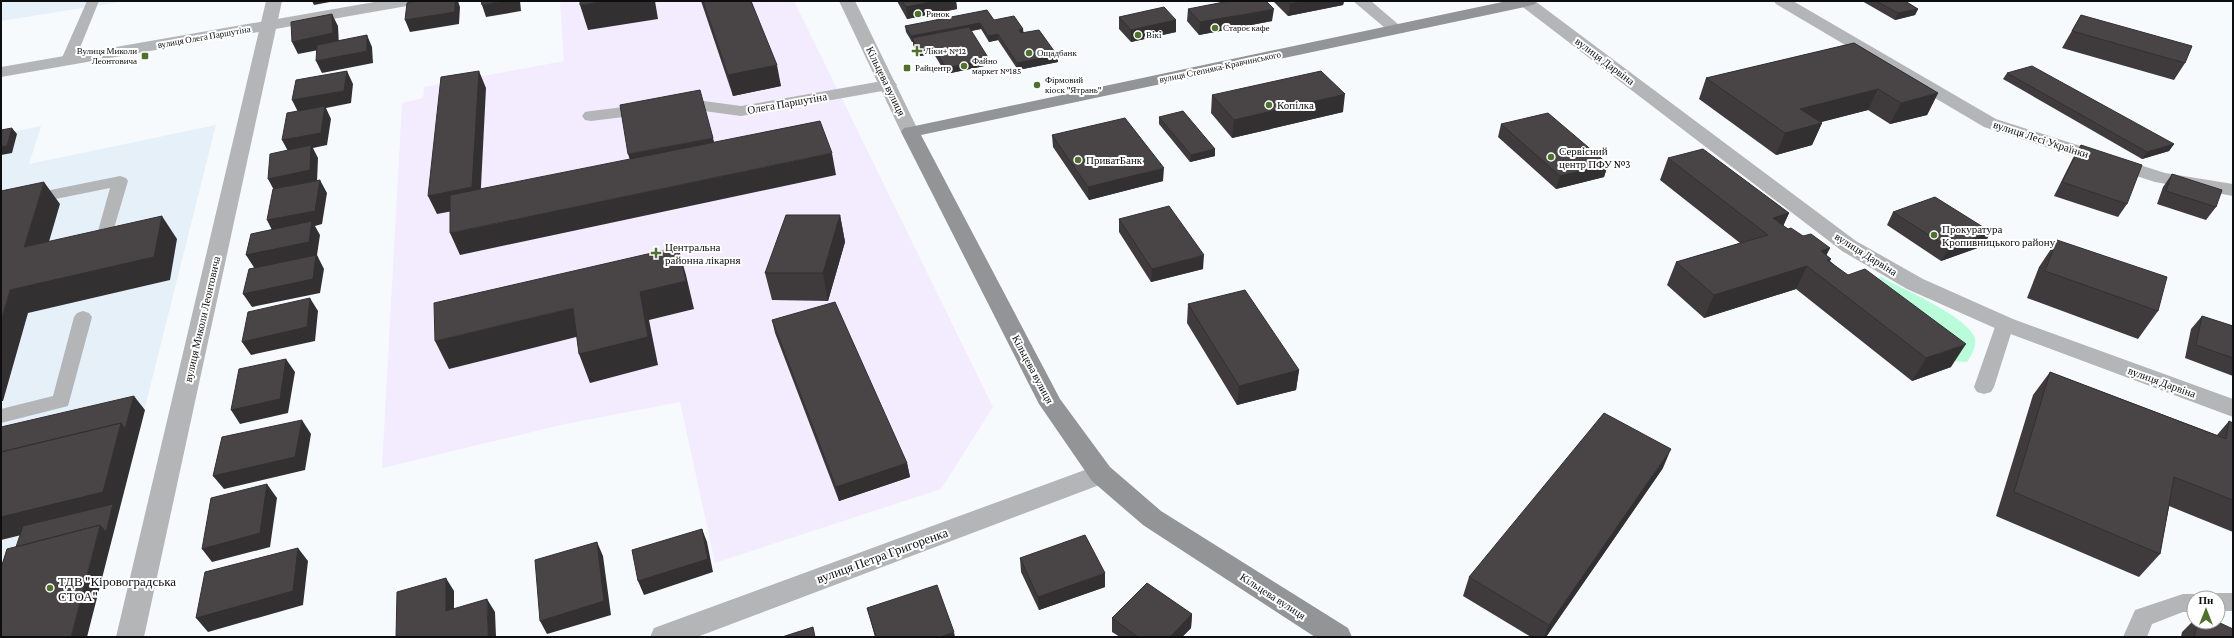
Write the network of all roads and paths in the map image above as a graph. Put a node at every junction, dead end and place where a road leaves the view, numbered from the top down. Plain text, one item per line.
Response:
1 (93, 1) edge
2 (274, 1) edge
3 (407, 1) edge
4 (847, 1) edge
5 (1361, 1) edge
6 (1527, 1) edge
7 (1782, 1) edge
8 (269, 25) junction
9 (1397, 30) junction
10 (68, 60) junction
11 (1, 72) edge
12 (888, 85) junction
13 (591, 116) dead end
14 (910, 132) junction
15 (2233, 190) edge
16 (1, 205) edge
17 (106, 231) edge
18 (83, 317) dead end
19 (2005, 324) junction
20 (1984, 387) dead end
21 (2233, 408) edge
22 (1, 416) edge
23 (1101, 474) junction
24 (2186, 603) edge
25 (130, 637) edge
26 (664, 637) edge
27 (1338, 637) edge
28 (2135, 637) edge

1 - 10 lane
2 - 8 street, вулиця Миколи Леонтовича
3 - 8 street, вулиця Олега Паршутіна
4 - 12 street, Кільцева вулиця
5 - 9 street
6 - 9 main road, вулиця Степняка-Кравчинського
6 - 19 street, вулиця Дарвіна
7 - 15 street, вулиця Лесі Українки
8 - 10 street, вулиця Олега Паршутіна
8 - 25 street, вулиця Миколи Леонтовича
9 - 14 main road, вулиця Степняка-Кравчинського
10 - 11 street, вулиця Олега Паршутіна
12 - 13 street, Олега Паршутіна
12 - 14 street, Кільцева вулиця
14 - 23 main road, Кільцева вулиця
16 - 17 lane
18 - 22 lane
19 - 20 lane
19 - 21 street, вулиця Дарвіна
23 - 26 street, вулиця Петра Григоренка
23 - 27 main road, Кільцева вулиця
24 - 28 lane

